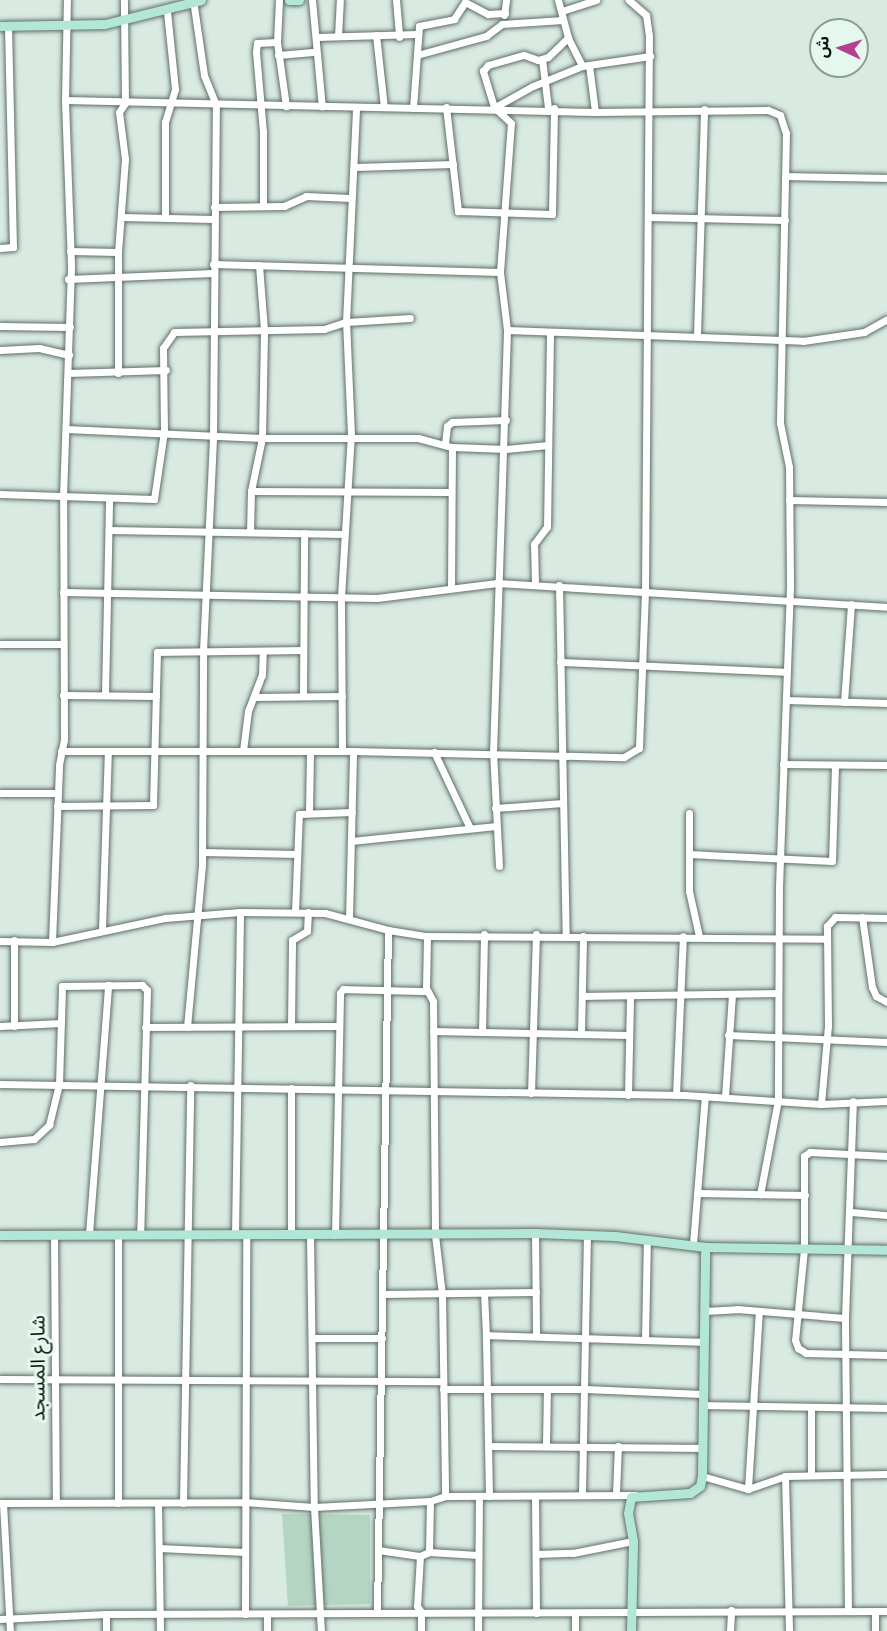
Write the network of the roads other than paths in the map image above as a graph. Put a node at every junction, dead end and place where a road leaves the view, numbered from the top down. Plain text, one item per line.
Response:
1 (67, 0) edge
2 (124, 0) edge
3 (279, 0) edge
4 (289, 0) edge
5 (297, 0) edge
6 (312, 0) edge
7 (340, 0) edge
8 (396, 0) edge
9 (506, 0) edge
10 (558, 0) edge
11 (594, 0) edge
12 (629, 0) edge
13 (196, 1) edge
14 (465, 1) edge
15 (167, 11) junction
16 (562, 11) junction
17 (505, 13) junction
18 (564, 20) junction
19 (124, 21) junction
20 (502, 24) junction
21 (4, 26) edge
22 (68, 27) junction
23 (417, 34) junction
24 (376, 35) junction
25 (338, 36) junction
26 (317, 38) junction
27 (399, 38) junction
28 (568, 38) junction
29 (277, 42) junction
30 (316, 52) junction
31 (278, 55) junction
32 (417, 55) junction
33 (650, 57) junction
34 (542, 59) junction
35 (585, 66) junction
36 (544, 81) junction
37 (65, 100) junction
38 (125, 103) junction
39 (171, 104) junction
40 (216, 105) junction
41 (261, 106) junction
42 (286, 106) junction
43 (322, 107) junction
44 (356, 107) junction
45 (384, 107) junction
46 (446, 107) junction
47 (494, 107) junction
48 (413, 108) junction
49 (551, 108) junction
50 (704, 109) junction
51 (650, 110) junction
52 (595, 112) junction
53 (453, 164) junction
54 (355, 167) junction
55 (785, 176) junction
56 (887, 178) edge
57 (350, 198) junction
58 (263, 206) junction
59 (214, 207) junction
60 (503, 213) junction
61 (121, 217) junction
62 (648, 217) junction
63 (165, 218) junction
64 (699, 218) junction
65 (214, 219) junction
66 (785, 220) junction
67 (0, 248) edge
68 (70, 251) junction
69 (118, 252) junction
70 (213, 264) junction
71 (258, 265) junction
72 (352, 267) junction
73 (500, 272) junction
74 (213, 273) junction
75 (119, 277) junction
76 (68, 279) junction
77 (410, 318) dead end
78 (887, 319) edge
79 (346, 322) junction
80 (0, 326) edge
81 (70, 327) junction
82 (264, 330) junction
83 (507, 330) junction
84 (212, 332) junction
85 (550, 332) junction
86 (647, 334) junction
87 (696, 335) junction
88 (784, 339) junction
89 (0, 350) edge
90 (69, 355) junction
91 (165, 370) junction
92 (68, 373) junction
93 (118, 373) junction
94 (506, 420) junction
95 (66, 429) junction
96 (164, 431) junction
97 (351, 435) junction
98 (213, 437) junction
99 (262, 438) junction
100 (448, 445) junction
101 (548, 445) junction
102 (506, 449) junction
103 (251, 491) junction
104 (348, 491) junction
105 (451, 492) junction
106 (0, 494) edge
107 (63, 497) junction
108 (109, 498) junction
109 (789, 500) junction
110 (887, 502) edge
111 (109, 530) junction
112 (210, 532) junction
113 (250, 532) junction
114 (303, 533) junction
115 (344, 534) junction
116 (496, 583) junction
117 (535, 584) junction
118 (559, 585) junction
119 (451, 588) junction
120 (63, 592) junction
121 (645, 592) junction
122 (109, 593) junction
123 (208, 593) junction
124 (302, 596) junction
125 (341, 597) junction
126 (789, 601) junction
127 (851, 604) junction
128 (887, 607) edge
129 (0, 644) edge
130 (62, 644) junction
131 (302, 650) junction
132 (203, 651) junction
133 (263, 651) junction
134 (560, 662) junction
135 (643, 666) junction
136 (787, 672) junction
137 (63, 695) junction
138 (105, 695) junction
139 (303, 695) junction
140 (156, 696) junction
141 (342, 696) junction
142 (254, 697) junction
143 (786, 700) junction
144 (844, 702) junction
145 (887, 703) edge
146 (61, 751) junction
147 (202, 751) junction
148 (243, 751) junction
149 (310, 751) junction
150 (342, 751) junction
151 (353, 751) junction
152 (108, 752) junction
153 (155, 752) junction
154 (434, 752) junction
155 (493, 753) junction
156 (560, 756) junction
157 (783, 764) junction
158 (835, 765) junction
159 (887, 765) edge
160 (0, 793) edge
161 (57, 793) junction
162 (563, 803) junction
163 (57, 806) junction
164 (106, 807) junction
165 (495, 808) junction
166 (309, 811) junction
167 (352, 812) junction
168 (689, 813) dead end
169 (496, 826) junction
170 (470, 828) junction
171 (351, 841) junction
172 (202, 852) junction
173 (297, 854) junction
174 (689, 854) junction
175 (780, 857) junction
176 (499, 866) dead end
177 (240, 912) junction
178 (295, 912) junction
179 (308, 912) junction
180 (197, 915) junction
181 (862, 917) junction
182 (887, 918) edge
183 (348, 919) junction
184 (102, 929) junction
185 (388, 930) junction
186 (484, 934) junction
187 (536, 934) junction
188 (427, 936) junction
189 (566, 936) junction
190 (583, 936) junction
191 (683, 936) junction
192 (699, 936) junction
193 (778, 938) junction
194 (826, 939) junction
195 (14, 940) junction
196 (0, 941) edge
197 (52, 942) junction
198 (108, 985) junction
199 (387, 989) junction
200 (427, 991) junction
201 (777, 993) junction
202 (732, 994) junction
203 (681, 995) junction
204 (582, 996) junction
205 (630, 996) junction
206 (887, 1002) edge
207 (61, 1023) junction
208 (0, 1026) edge
209 (14, 1026) junction
210 (237, 1026) junction
211 (291, 1026) junction
212 (339, 1026) junction
213 (145, 1027) junction
214 (187, 1027) junction
215 (433, 1031) junction
216 (482, 1032) junction
217 (533, 1034) junction
218 (581, 1034) junction
219 (628, 1035) junction
220 (728, 1035) junction
221 (778, 1037) junction
222 (826, 1039) junction
223 (887, 1042) edge
224 (0, 1084) edge
225 (59, 1084) junction
226 (102, 1084) junction
227 (143, 1085) junction
228 (190, 1085) junction
229 (236, 1085) junction
230 (291, 1088) junction
231 (339, 1090) junction
232 (384, 1090) junction
233 (432, 1091) junction
234 (531, 1093) junction
235 (628, 1095) junction
236 (676, 1095) junction
237 (705, 1096) junction
238 (725, 1097) junction
239 (778, 1100) junction
240 (853, 1101) junction
241 (887, 1101) edge
242 (821, 1104) junction
243 (0, 1142) edge
244 (851, 1155) junction
245 (887, 1156) edge
246 (698, 1193) junction
247 (760, 1194) junction
248 (805, 1195) junction
249 (851, 1212) junction
250 (887, 1215) edge
251 (535, 1233) junction
252 (54, 1234) junction
253 (89, 1234) junction
254 (118, 1235) junction
255 (140, 1235) junction
256 (235, 1235) junction
257 (246, 1235) junction
258 (291, 1235) junction
259 (310, 1235) junction
260 (335, 1235) junction
261 (382, 1235) junction
262 (435, 1235) junction
263 (587, 1235) junction
264 (0, 1236) edge
265 (189, 1236) junction
266 (647, 1239) junction
267 (693, 1244) junction
268 (705, 1247) junction
269 (804, 1249) junction
270 (846, 1250) junction
271 (887, 1250) edge
272 (536, 1292) junction
273 (484, 1293) junction
274 (382, 1294) junction
275 (442, 1295) junction
276 (704, 1311) junction
277 (759, 1311) junction
278 (797, 1315) junction
279 (844, 1318) junction
280 (536, 1334) junction
281 (486, 1335) junction
282 (313, 1338) junction
283 (382, 1338) junction
284 (588, 1338) junction
285 (645, 1339) junction
286 (704, 1342) junction
287 (844, 1355) junction
288 (887, 1355) edge
289 (0, 1379) edge
290 (54, 1380) junction
291 (118, 1380) junction
292 (182, 1380) junction
293 (248, 1380) junction
294 (314, 1380) junction
295 (381, 1380) junction
296 (443, 1381) junction
297 (443, 1389) junction
298 (546, 1389) junction
299 (585, 1389) junction
300 (489, 1392) junction
301 (702, 1394) junction
302 (702, 1405) junction
303 (753, 1406) junction
304 (811, 1407) junction
305 (844, 1408) junction
306 (887, 1408) edge
307 (546, 1444) junction
308 (584, 1445) junction
309 (489, 1446) junction
310 (618, 1446) junction
311 (703, 1448) junction
312 (887, 1474) edge
313 (811, 1475) junction
314 (846, 1475) junction
315 (702, 1476) junction
316 (785, 1476) junction
317 (748, 1489) junction
318 (582, 1493) junction
319 (616, 1493) junction
320 (645, 1495) junction
321 (445, 1496) junction
322 (479, 1496) junction
323 (489, 1496) junction
324 (536, 1496) junction
325 (430, 1501) junction
326 (56, 1502) junction
327 (244, 1502) junction
328 (2, 1503) edge
329 (118, 1503) junction
330 (158, 1503) junction
331 (183, 1503) junction
332 (378, 1504) junction
333 (314, 1507) junction
334 (633, 1541) junction
335 (159, 1548) junction
336 (378, 1550) junction
337 (244, 1552) junction
338 (429, 1552) junction
339 (4, 1553) edge
340 (536, 1554) junction
341 (478, 1555) junction
342 (420, 1556) junction
343 (789, 1609) junction
344 (730, 1610) junction
345 (421, 1611) junction
346 (478, 1611) junction
347 (848, 1611) junction
348 (875, 1611) junction
349 (887, 1611) edge
350 (377, 1613) junction
351 (536, 1613) junction
352 (575, 1613) junction
353 (630, 1613) junction
354 (106, 1614) junction
355 (160, 1614) junction
356 (245, 1614) junction
357 (267, 1614) junction
358 (321, 1614) junction
359 (10, 1618) junction
360 (0, 1619) edge
361 (10, 1631) edge
362 (106, 1631) edge
363 (160, 1631) edge
364 (267, 1631) edge
365 (321, 1631) edge
366 (422, 1631) edge
367 (478, 1631) edge
368 (575, 1631) edge
369 (631, 1631) edge
370 (730, 1631) edge
371 (789, 1631) edge
372 (875, 1631) edge

1 - 22 street
2 - 19 street
3 - 29 street
4 - 5 street
6 - 26 street
7 - 25 street
8 - 27 street
9 - 17 street
10 - 16 street
11 - 16 street
12 - 33 street
13 - 15 street
13 - 40 street
14 - 17 street
14 - 23 street
15 - 19 street
15 - 39 street
16 - 18 street
17 - 20 street
18 - 20 street
18 - 28 street
19 - 22 street
19 - 38 street
20 - 32 street
21 - 22 street
21 - 67 street
22 - 37 street
23 - 27 street
23 - 32 street
24 - 25 street
24 - 27 street
24 - 45 street
25 - 26 street
26 - 30 street
28 - 34 street
28 - 35 street
29 - 31 street
29 - 41 street
30 - 31 street
30 - 43 street
31 - 42 street
32 - 48 street
33 - 35 street
33 - 51 street
34 - 36 street
34 - 47 street
35 - 36 street
35 - 52 street
36 - 47 street
36 - 49 street
37 - 38 street
37 - 68 street
38 - 39 street
38 - 61 street
39 - 40 street
39 - 63 street
40 - 41 street
40 - 59 street
41 - 42 street
41 - 58 street
42 - 43 street
43 - 44 street
44 - 45 street
44 - 54 street
45 - 48 street
46 - 47 street
46 - 48 street
46 - 53 street
47 - 49 street
47 - 60 street
49 - 52 street
49 - 60 street
50 - 51 street
50 - 55 street
50 - 64 street
51 - 52 street
51 - 62 street
53 - 54 street
53 - 60 street
54 - 57 street
55 - 56 street
55 - 66 street
57 - 58 street
57 - 72 street
58 - 59 street
59 - 65 street
60 - 73 street
61 - 63 street
61 - 69 street
62 - 64 street
62 - 86 street
63 - 65 street
64 - 66 street
64 - 87 street
65 - 70 street
66 - 88 street
68 - 69 street
68 - 76 street
69 - 75 street
70 - 71 street
70 - 74 street
71 - 72 street
71 - 82 street
72 - 73 street
72 - 79 street
73 - 83 street
74 - 75 street
74 - 84 street
75 - 76 street
75 - 93 street
76 - 81 street
77 - 79 street
78 - 88 street
79 - 82 street
79 - 97 street
80 - 81 street
81 - 90 street
82 - 84 street
82 - 99 street
83 - 85 street
83 - 94 street
84 - 91 street
84 - 98 street
85 - 86 street
85 - 101 street
86 - 87 street
86 - 121 street
87 - 88 street
88 - 109 street
89 - 90 street
90 - 92 street
91 - 93 street
91 - 96 street
92 - 93 street
92 - 95 street
94 - 100 street
94 - 102 street
95 - 96 street
95 - 107 street
96 - 98 street
96 - 108 street
97 - 99 street
97 - 100 street
97 - 104 street
98 - 99 street
98 - 112 street
99 - 103 street
100 - 102 street
100 - 105 street
101 - 102 street
101 - 117 street
102 - 116 street
103 - 104 street
103 - 113 street
104 - 105 street
104 - 115 street
105 - 119 street
106 - 107 street
107 - 108 street
107 - 120 street
108 - 111 street
109 - 110 street
109 - 126 street
111 - 112 street
111 - 122 street
112 - 113 street
112 - 123 street
113 - 114 street
114 - 115 street
114 - 124 street
115 - 125 street
116 - 117 street
116 - 119 street
116 - 155 street
117 - 118 street
118 - 121 street
118 - 134 street
119 - 125 street
120 - 122 street
120 - 130 street
121 - 126 street
121 - 135 street
122 - 123 street
122 - 138 street
123 - 124 street
123 - 132 street
124 - 125 street
124 - 131 street
125 - 141 street
126 - 127 street
126 - 136 street
127 - 128 street
127 - 144 street
129 - 130 street
130 - 137 street
131 - 133 street
131 - 139 street
132 - 133 street
132 - 140 street
132 - 147 street
133 - 142 street
134 - 135 street
134 - 156 street
135 - 136 street
135 - 156 street
136 - 143 street
137 - 138 street
137 - 146 street
138 - 140 street
139 - 141 street
139 - 142 street
140 - 153 street
141 - 150 street
142 - 148 street
143 - 144 street
143 - 157 street
144 - 145 street
146 - 152 street
146 - 161 street
147 - 148 street
147 - 153 street
147 - 172 street
148 - 149 street
149 - 150 street
149 - 166 street
150 - 151 street
151 - 154 street
151 - 167 street
152 - 153 street
152 - 164 street
153 - 164 street
154 - 155 street
154 - 170 street
155 - 156 street
155 - 165 street
156 - 162 street
157 - 158 street
157 - 175 street
158 - 159 street
158 - 175 street
160 - 161 street
161 - 163 street
162 - 165 street
162 - 189 street
163 - 164 street
163 - 197 street
164 - 184 street
165 - 169 street
166 - 167 street
166 - 173 street
167 - 171 street
168 - 174 street
169 - 170 street
169 - 176 street
170 - 171 street
171 - 183 street
172 - 173 street
172 - 180 street
173 - 178 street
174 - 175 street
174 - 192 street
175 - 193 street
177 - 178 street
177 - 180 street
177 - 210 street
178 - 179 street
179 - 183 street
179 - 211 street
180 - 184 street
180 - 214 street
181 - 182 street
181 - 194 street
181 - 206 street
183 - 185 street
184 - 197 street
185 - 188 street
185 - 199 street
186 - 187 street
186 - 188 street
186 - 216 street
187 - 189 street
187 - 217 street
188 - 200 street
189 - 190 street
190 - 191 street
190 - 204 street
191 - 192 street
191 - 203 street
192 - 193 street
193 - 194 street
193 - 201 street
194 - 222 street
195 - 196 street
195 - 197 street
195 - 209 street
198 - 207 street
198 - 213 street
198 - 226 street
199 - 200 street
199 - 212 street
199 - 232 street
200 - 215 street
201 - 202 street
201 - 221 street
202 - 203 street
202 - 220 street
203 - 205 street
203 - 236 street
204 - 205 street
204 - 218 street
205 - 219 street
207 - 209 street
207 - 225 street
208 - 209 street
210 - 211 street
210 - 214 street
210 - 229 street
211 - 212 street
212 - 231 street
213 - 214 street
213 - 227 street
215 - 216 street
215 - 233 street
216 - 217 street
217 - 218 street
217 - 234 street
218 - 219 street
219 - 235 street
220 - 221 street
220 - 238 street
221 - 222 street
221 - 239 street
222 - 223 street
222 - 242 street
224 - 225 street
225 - 226 street
225 - 243 street
226 - 227 street
226 - 253 street
227 - 228 street
227 - 255 street
228 - 229 street
228 - 265 street
229 - 230 street
229 - 256 street
230 - 231 street
230 - 258 street
231 - 232 street
231 - 260 street
232 - 233 street
232 - 261 street
233 - 234 street
233 - 262 street
234 - 235 street
235 - 236 street
236 - 237 street
237 - 238 street
237 - 246 street
238 - 239 street
239 - 242 street
239 - 247 street
240 - 241 street
240 - 242 street
240 - 244 street
244 - 245 street
244 - 248 street
244 - 249 street
246 - 247 street
246 - 267 street
247 - 248 street
248 - 269 street
249 - 250 street
249 - 270 street
251 - 262 street
251 - 263 street
251 - 272 street
252 - 253 street
252 - 264 street
252 - 290 street, شارع المسجد
253 - 254 street
254 - 255 street
254 - 291 street
255 - 265 street
256 - 257 street
256 - 265 street
257 - 258 street
257 - 293 street
258 - 259 street
259 - 260 street
259 - 282 street
260 - 261 street
261 - 262 street
261 - 274 street
262 - 275 street
263 - 266 street
263 - 284 street
265 - 292 street
266 - 267 street
266 - 285 street
267 - 268 street
268 - 269 street
268 - 276 street
269 - 270 street
269 - 278 street
270 - 271 street
270 - 279 street
272 - 273 street
272 - 280 street
273 - 275 street
273 - 281 street
274 - 275 street
274 - 283 street
275 - 296 street
276 - 277 street
276 - 286 street
277 - 278 street
277 - 303 street
278 - 279 street
278 - 287 street
279 - 287 street
280 - 281 street
280 - 284 street
281 - 300 street
282 - 283 street
282 - 294 street
283 - 295 street
284 - 285 street
284 - 299 street
285 - 286 street
286 - 301 street
287 - 288 street
287 - 305 street
289 - 290 street
290 - 291 street
290 - 326 street, شارع المسجد
291 - 292 street
291 - 329 street
292 - 293 street
292 - 331 street
293 - 294 street
293 - 327 street
294 - 295 street
294 - 333 street
295 - 296 street
295 - 332 street
296 - 297 street
297 - 300 street
297 - 321 street
298 - 299 street
298 - 300 street
298 - 307 street
299 - 301 street
299 - 308 street
300 - 309 street
301 - 302 street
302 - 303 street
302 - 311 street
303 - 304 street
303 - 317 street
304 - 305 street
304 - 313 street
305 - 306 street
305 - 314 street
307 - 308 street
307 - 309 street
308 - 310 street
308 - 318 street
309 - 323 street
310 - 311 street
310 - 319 street
311 - 315 street
312 - 314 street
313 - 314 street
313 - 316 street
314 - 347 street
315 - 317 street
315 - 320 street
316 - 317 street
316 - 343 street
318 - 319 street
318 - 324 street
319 - 320 street
320 - 334 street
321 - 322 street
321 - 325 street
322 - 323 street
322 - 341 street
323 - 324 street
324 - 340 street
325 - 332 street
325 - 338 street
326 - 328 street
326 - 329 street
327 - 331 street
327 - 333 street
327 - 337 street
328 - 339 street
329 - 330 street
330 - 331 street
330 - 335 street
332 - 333 street
332 - 336 street
333 - 358 street
334 - 340 street
334 - 353 street
335 - 337 street
335 - 355 street
336 - 342 street
336 - 350 street
337 - 356 street
338 - 341 street
338 - 342 street
339 - 359 street
340 - 351 street
341 - 346 street
342 - 345 street
343 - 344 street
343 - 347 street
343 - 371 street
344 - 353 street
344 - 370 street
345 - 346 street
345 - 350 street
345 - 366 street
346 - 351 street
346 - 367 street
347 - 348 street
348 - 349 street
348 - 372 street
350 - 358 street
351 - 352 street
352 - 353 street
352 - 368 street
353 - 369 street
354 - 355 street
354 - 359 street
354 - 362 street
355 - 356 street
355 - 363 street
356 - 357 street
357 - 358 street
357 - 364 street
358 - 365 street
359 - 360 street
359 - 361 street

